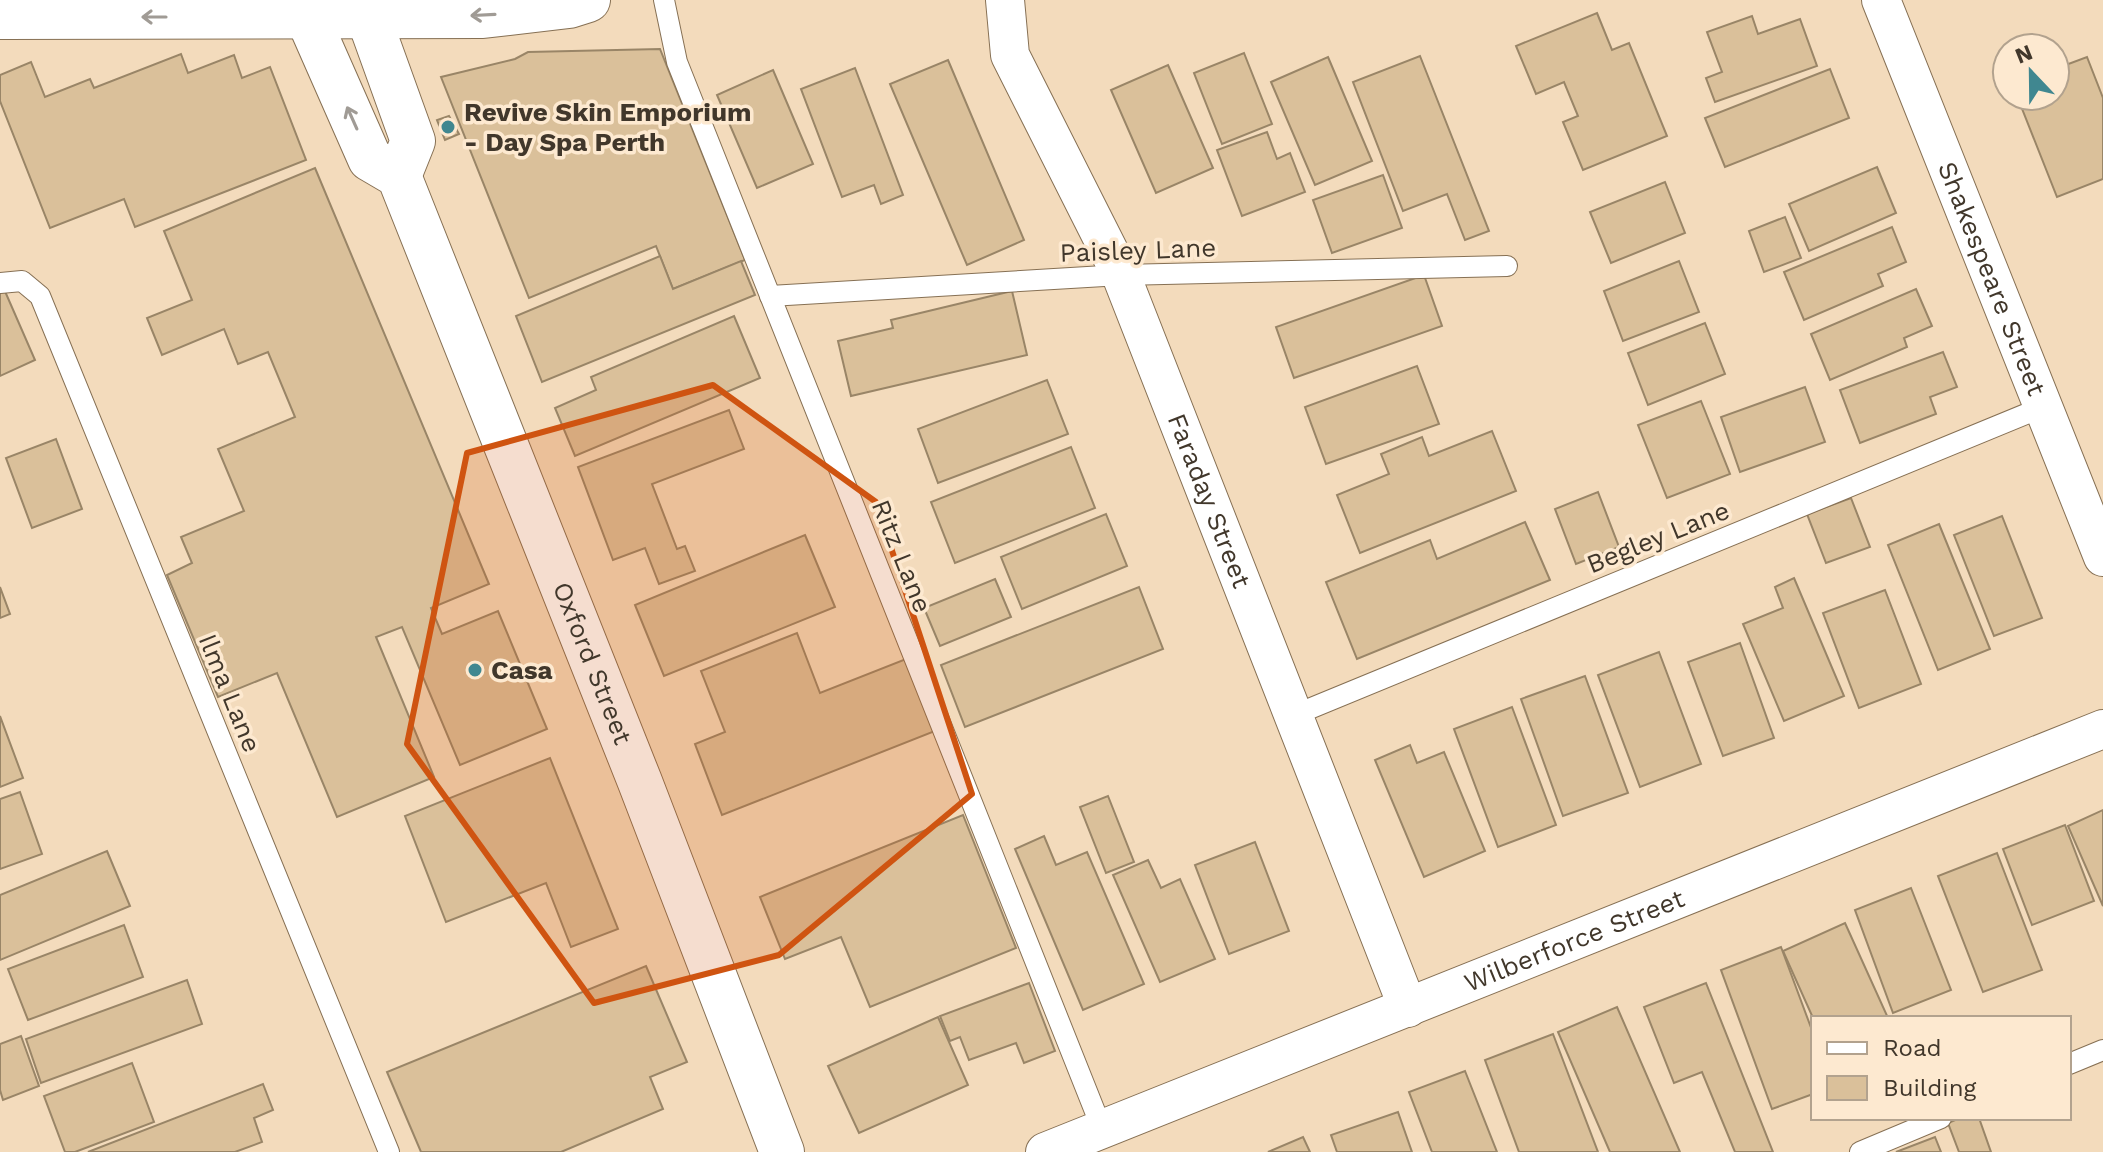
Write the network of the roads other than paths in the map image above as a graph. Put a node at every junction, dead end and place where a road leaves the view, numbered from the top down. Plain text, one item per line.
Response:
1 (588, 0) edge
2 (664, 0) edge
3 (1005, 0) edge
4 (1881, 0) edge
5 (307, 8) edge
6 (368, 8) edge
7 (0, 17) edge
8 (399, 176) junction
9 (1507, 266) dead end
10 (1121, 275) junction
11 (0, 283) edge
12 (770, 296) junction
13 (2043, 407) junction
14 (2103, 557) edge
15 (1292, 716) junction
16 (2103, 729) edge
17 (1408, 1008) junction
18 (2103, 1050) edge
19 (2071, 1063) edge
20 (1936, 1120) edge
21 (1102, 1129) junction
22 (389, 1152) edge
23 (782, 1152) edge
24 (1045, 1152) edge
25 (1860, 1152) edge

1 -> 6 main road
2 - 12 lane, Ritz Lane
3 - 10 street, Faraday Street
4 - 13 street, Shakespeare Street
5 - 6 main road
5 -> 7 main road
8 -> 5 main road
6 - 8 main road
8 - 23 main road, Oxford Street
9 - 10 lane, Paisley Lane
10 - 12 lane, Paisley Lane
10 - 15 street, Faraday Street
11 - 22 lane, Ilma Lane
12 - 21 lane, Ritz Lane
13 - 14 street, Shakespeare Street
13 - 15 lane, Begley Lane
15 - 17 street, Faraday Street
16 - 17 street, Wilberforce Street
17 - 21 street, Wilberforce Street
18 - 19 lane
20 - 25 lane
21 - 24 street, Wilberforce Street

